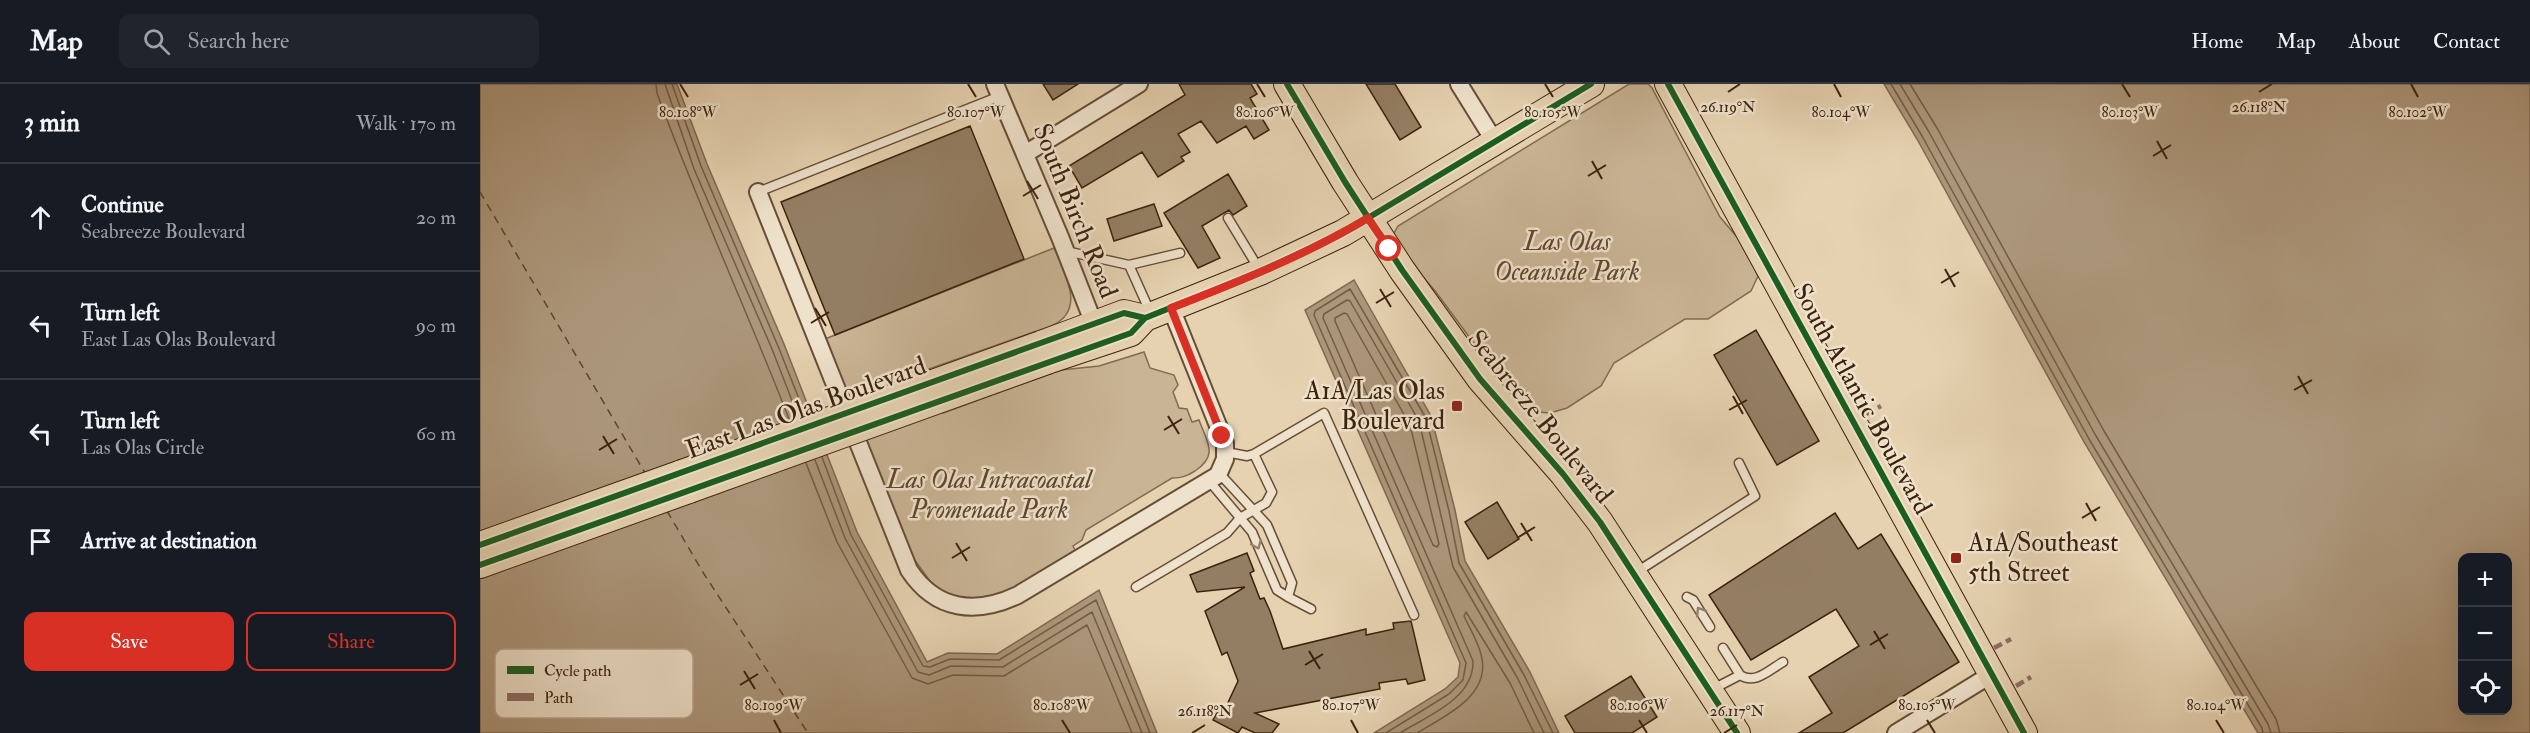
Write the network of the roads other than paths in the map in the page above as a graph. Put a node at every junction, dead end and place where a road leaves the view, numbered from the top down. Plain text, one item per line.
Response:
1 (1139, 84) edge
2 (1287, 84) edge
3 (1459, 84) edge
4 (1591, 84) edge
5 (1668, 84) edge
6 (997, 90) edge
7 (1495, 142) junction
8 (1025, 154) junction
9 (758, 192) joint
10 (1228, 218) dead end
11 (1368, 218) junction
12 (1066, 250) junction
13 (1180, 253) dead end
14 (1129, 265) junction
15 (1260, 272) junction
16 (1156, 313) junction
17 (1094, 324) junction
18 (1044, 353) junction
19 (1226, 452) junction
20 (1254, 454) junction
21 (1739, 463) dead end
22 (1214, 477) junction
23 (1253, 511) junction
24 (1240, 518) junction
25 (480, 545) edge
26 (480, 566) edge
27 (1635, 573) junction
28 (1136, 587) dead end
29 (1288, 597) junction
30 (1687, 597) dead end
31 (1311, 609) dead end
32 (1414, 615) dead end
33 (1710, 627) dead end
34 (1723, 648) dead end
35 (1783, 662) dead end
36 (1992, 674) junction
37 (1740, 675) junction
38 (1710, 691) junction
39 (1737, 733) edge
40 (1896, 733) edge
41 (2024, 733) edge

1 - 8 street
2 - 11 main road, Seabreeze Boulevard
3 - 7 street
4 - 7 main road, East Las Olas Boulevard
5 - 36 main road, South Atlantic Boulevard
6 - 8 street, South Birch Road
6 - 9 lane
7 - 11 main road, East Las Olas Boulevard
8 - 12 street, South Birch Road
9 - 22 street
10 - 15 lane
11 - 15 main road, East Las Olas Boulevard
11 - 27 main road, Seabreeze Boulevard
12 - 14 lane
12 - 17 street, South Birch Road
13 - 14 lane
14 - 16 lane
15 - 16 main road, East Las Olas Boulevard
16 - 17 main road, East Las Olas Boulevard
16 - 18 main road, East Las Olas Boulevard
16 - 19 street
17 - 18 main road, East Las Olas Boulevard
18 - 25 main road, East Las Olas Boulevard, bridge
18 - 26 main road, East Las Olas Boulevard, bridge
19 - 20 lane
19 - 22 street
20 - 23 lane
20 - 32 lane
21 - 27 lane
22 - 23 lane
22 - 24 lane
23 - 24 lane
23 - 29 lane
24 - 28 lane
24 -> 29 lane
27 - 38 main road, Seabreeze Boulevard
29 - 31 lane
33 -> 30 lane
34 - 37 lane
35 - 37 lane
36 - 40 street
36 - 41 main road, South Atlantic Boulevard
37 - 38 lane
38 - 39 main road, Seabreeze Boulevard

